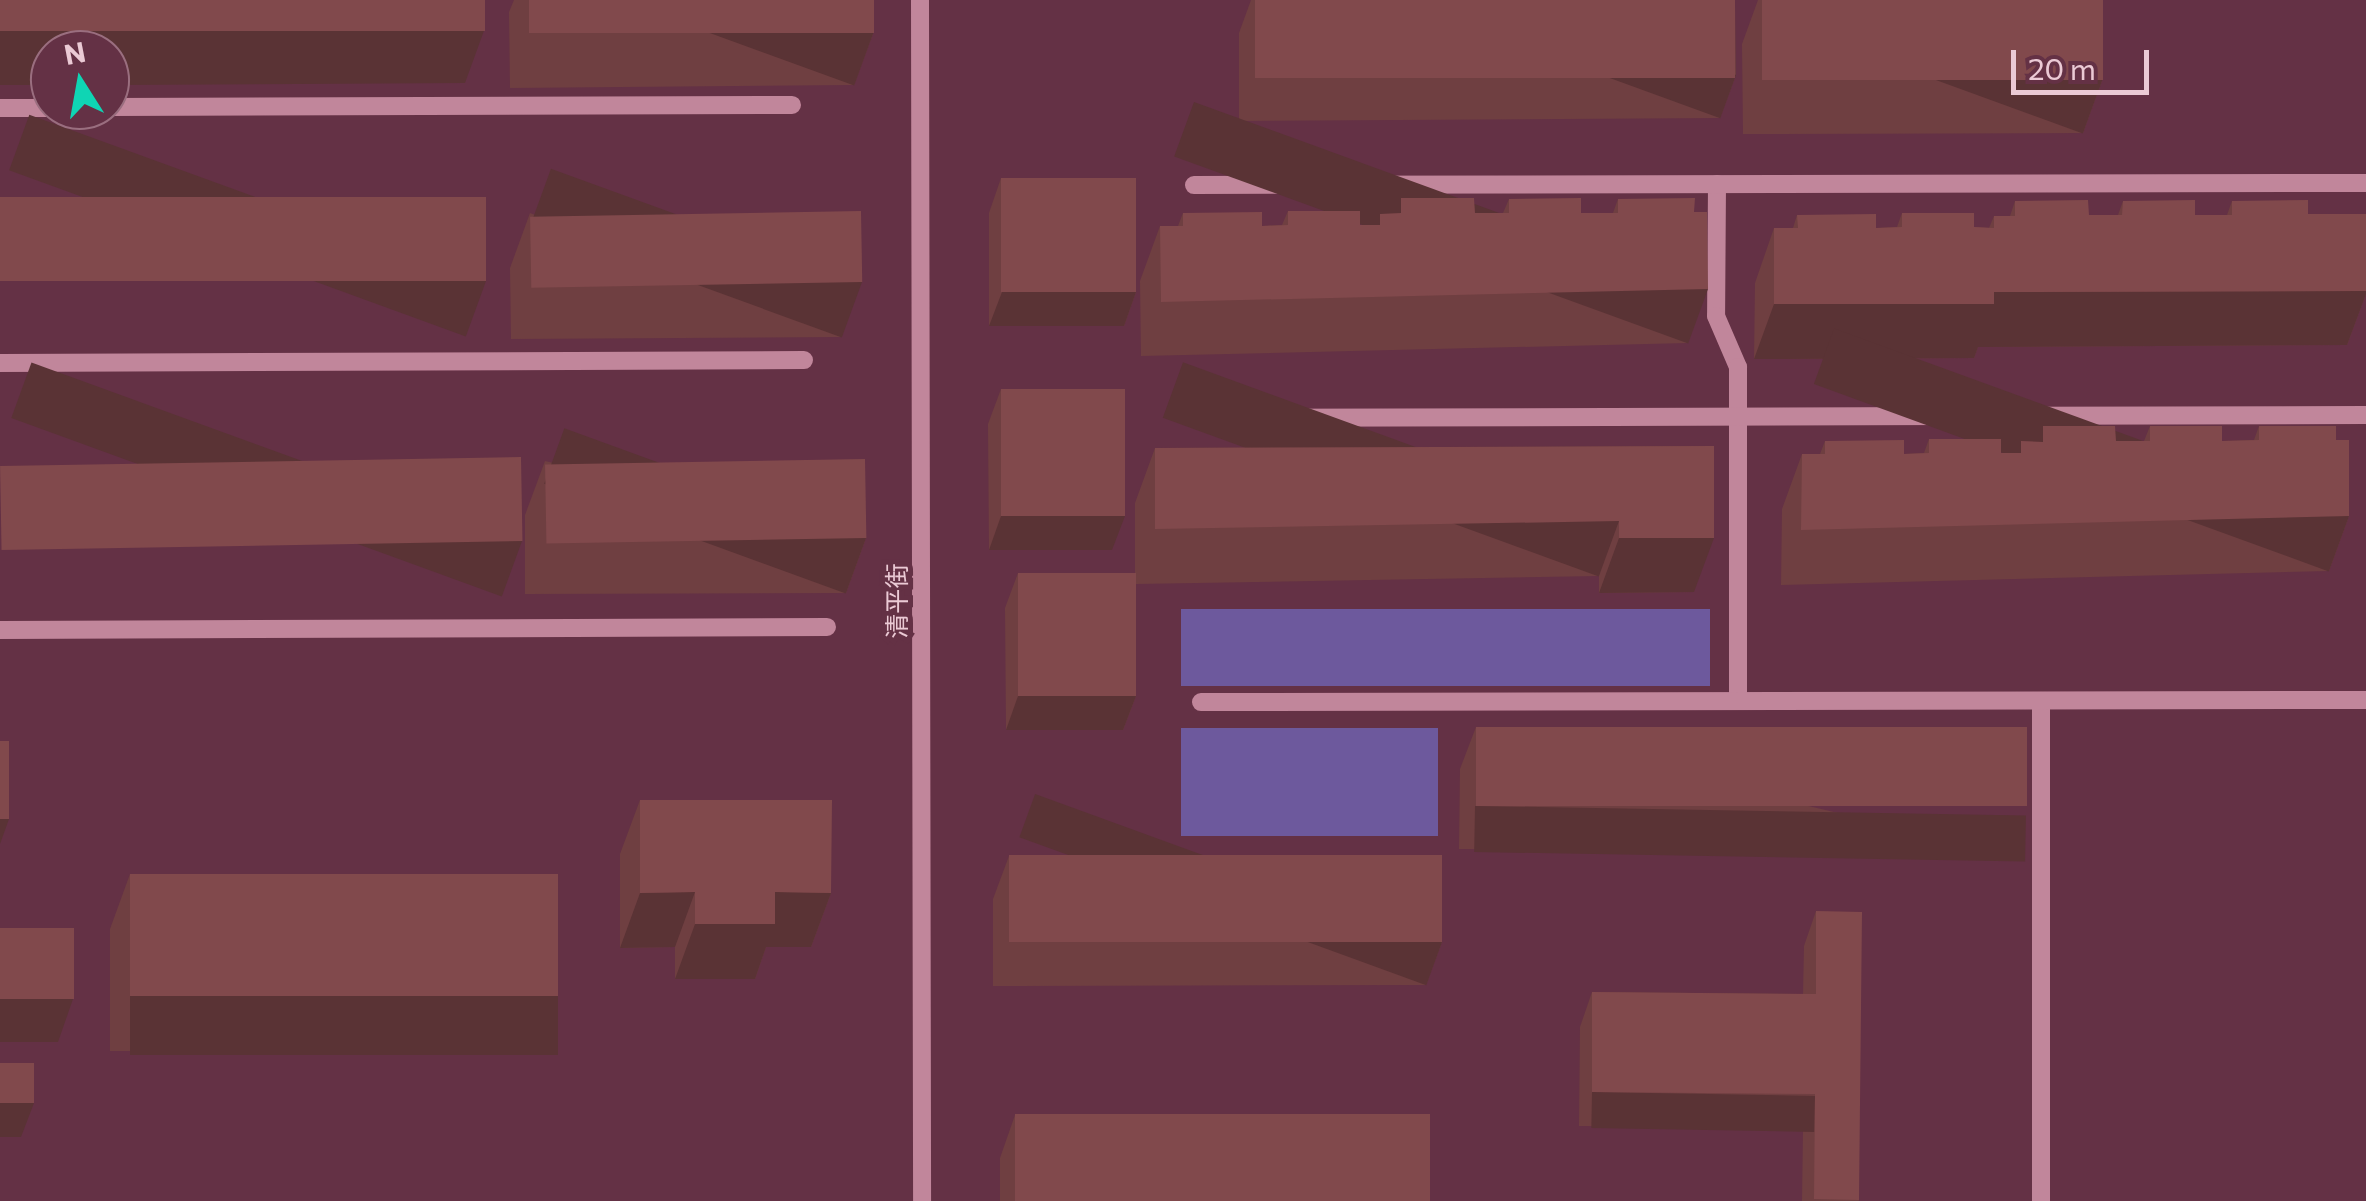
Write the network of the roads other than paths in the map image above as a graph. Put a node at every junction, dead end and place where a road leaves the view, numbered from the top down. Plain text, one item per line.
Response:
1 (920, 0) edge
2 (792, 104) dead end
3 (130, 107) edge
4 (0, 108) edge
5 (30, 108) edge
6 (2366, 183) edge
7 (1717, 184) junction
8 (1194, 186) dead end
9 (804, 360) dead end
10 (0, 363) edge
11 (2366, 416) edge
12 (1738, 417) junction
13 (1210, 418) dead end
14 (827, 627) dead end
15 (0, 630) edge
16 (2040, 700) junction
17 (2366, 700) edge
18 (1738, 701) junction
19 (1200, 702) dead end
20 (922, 1201) edge
21 (2041, 1201) edge

1 - 20 street, 清平街
2 - 3 street
4 - 5 street
6 - 7 street
7 - 8 street
7 - 12 street
9 - 10 street
11 - 12 street
12 - 13 street
12 - 18 street
14 - 15 street
16 - 17 street
16 - 18 street
16 - 21 street
18 - 19 street

